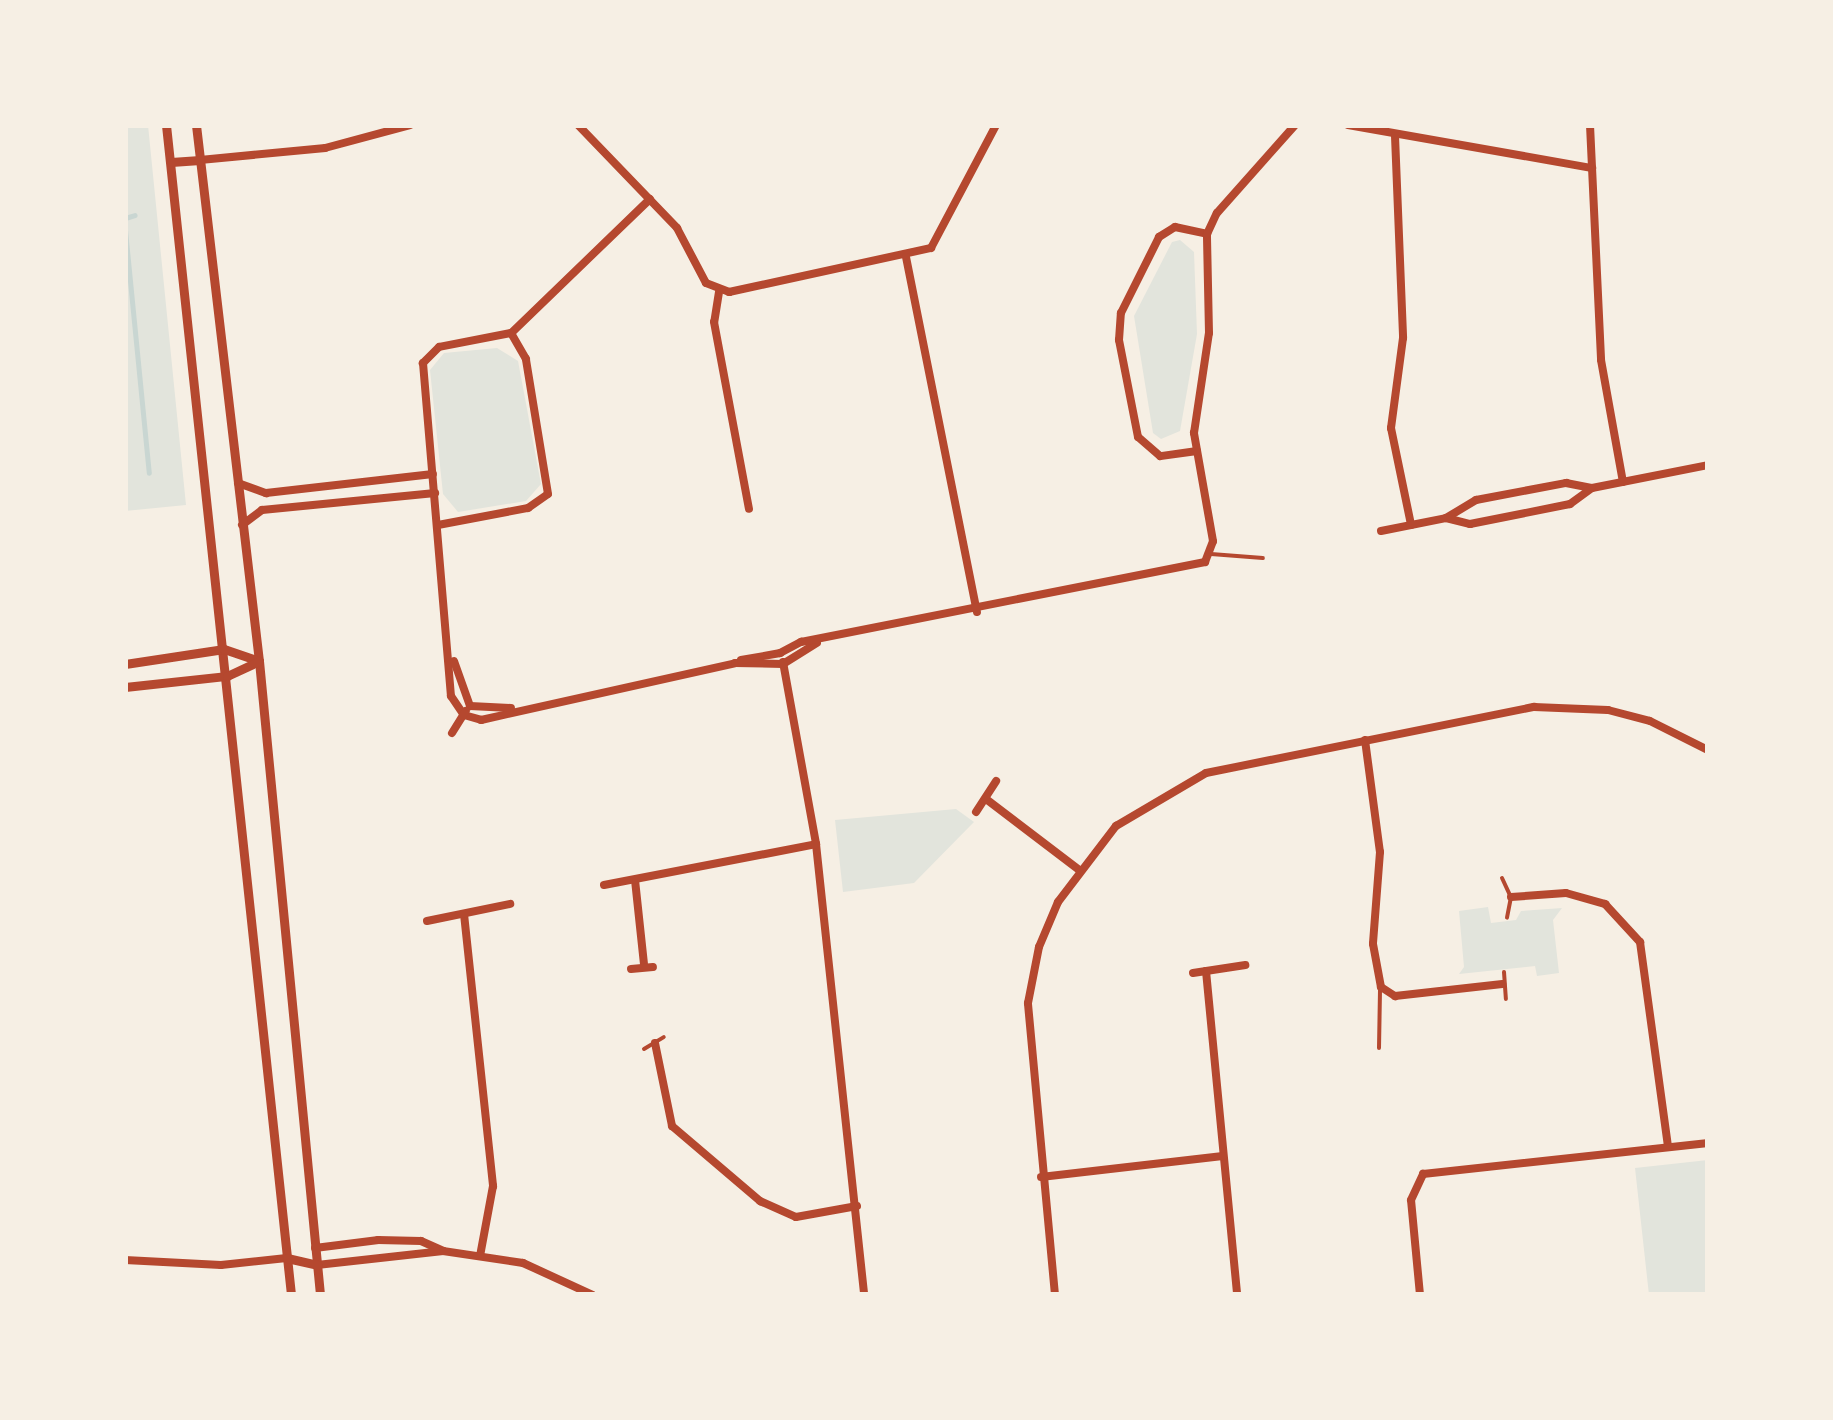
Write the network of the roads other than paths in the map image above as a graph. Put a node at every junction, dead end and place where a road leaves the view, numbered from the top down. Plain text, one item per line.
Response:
1 (166, 125) edge
2 (196, 125) edge
3 (409, 125) edge
4 (578, 125) edge
5 (996, 125) edge
6 (1285, 125) edge
7 (1296, 125) edge
8 (1349, 125) edge
9 (1590, 125) edge
10 (1395, 136) junction
11 (1276, 142) junction
12 (200, 160) junction
13 (170, 162) junction
14 (1592, 168) junction
15 (650, 199) junction
16 (1206, 234) junction
17 (906, 257) junction
18 (719, 292) junction
19 (511, 333) junction
20 (1197, 450) junction
21 (1708, 466) edge
22 (433, 474) junction
23 (1623, 482) junction
24 (238, 484) junction
25 (1592, 488) junction
26 (435, 492) junction
27 (749, 509) dead end
28 (1446, 518) junction
29 (242, 525) junction
30 (438, 525) junction
31 (1411, 525) junction
32 (1381, 531) dead end
33 (1210, 554) junction
34 (1264, 558) dead end
35 (977, 612) junction
36 (817, 643) junction
37 (224, 649) junction
38 (780, 653) junction
39 (259, 661) junction
40 (735, 663) junction
41 (125, 664) edge
42 (783, 664) junction
43 (228, 676) junction
44 (125, 688) edge
45 (467, 710) junction
46 (452, 733) dead end
47 (1365, 740) junction
48 (1708, 750) edge
49 (996, 781) dead end
50 (986, 799) junction
51 (976, 812) dead end
52 (816, 844) junction
53 (1078, 868) junction
54 (1502, 878) dead end
55 (636, 880) junction
56 (604, 886) dead end
57 (1511, 897) junction
58 (510, 904) dead end
59 (464, 914) junction
60 (1507, 918) dead end
61 (427, 920) dead end
62 (1245, 965) dead end
63 (631, 970) dead end
64 (1206, 972) junction
65 (1504, 972) dead end
66 (1193, 973) dead end
67 (1502, 984) junction
68 (1381, 987) junction
69 (1506, 999) dead end
70 (660, 1040) joint
71 (1379, 1048) dead end
72 (644, 1049) dead end
73 (1708, 1142) edge
74 (1668, 1147) junction
75 (1223, 1156) junction
76 (1041, 1177) junction
77 (857, 1206) junction
78 (315, 1248) junction
79 (443, 1251) junction
80 (480, 1256) junction
81 (287, 1258) junction
82 (125, 1260) edge
83 (317, 1265) junction
84 (291, 1295) edge
85 (320, 1295) edge
86 (592, 1295) edge
87 (864, 1295) edge
88 (1055, 1295) edge
89 (1237, 1295) edge
90 (1420, 1295) edge

1 - 13 street
2 - 12 street
3 - 12 street
4 - 15 street
5 - 17 street
6 - 11 street
7 - 11 street
8 - 10 street
9 - 14 street
10 - 14 street
10 - 31 street
11 - 16 street
12 - 13 street
12 - 24 street
13 - 37 street
14 - 23 street
15 - 18 street
15 - 19 street
16 - 20 street
16 - 20 street
17 - 18 street
17 - 35 street
18 - 27 street
19 - 22 street
19 - 30 street
20 - 33 street
21 - 23 street
22 - 24 street
22 - 26 street
23 - 25 street
24 - 29 street
25 - 28 street
25 - 28 street
26 - 29 street
26 - 30 street
28 - 31 street
29 - 39 street
30 - 45 street
31 - 32 street
33 - 34 lane
33 - 35 street
35 - 36 street
36 - 38 street
36 - 42 street
37 - 39 street
37 - 41 street
37 - 43 street
38 - 40 street
38 - 42 street
39 - 43 street
39 - 78 street
40 - 42 street
40 - 45 street
42 - 52 street
43 - 44 street
43 - 81 street
45 - 46 street
47 - 48 street
47 - 53 street
47 - 68 street
49 - 50 street
50 - 51 street
50 - 53 street
52 - 55 street
52 - 77 street
53 - 76 street
54 - 57 lane
55 - 56 street
55 - 63 street
57 - 60 lane
57 - 74 street
58 - 59 street
59 - 61 street
59 - 80 street
62 - 64 street
64 - 66 street
64 - 75 street
65 - 67 lane
67 - 68 street
67 - 69 lane
68 - 71 lane
70 - 72 lane
70 - 77 street
73 - 74 street
74 - 90 street
75 - 76 street
75 - 89 street
76 - 88 street
77 - 87 street
78 - 79 street
78 - 81 street
78 - 83 street
79 - 80 street
79 - 83 street
80 - 86 street
81 - 82 street
81 - 83 street
81 - 84 street
83 - 85 street

